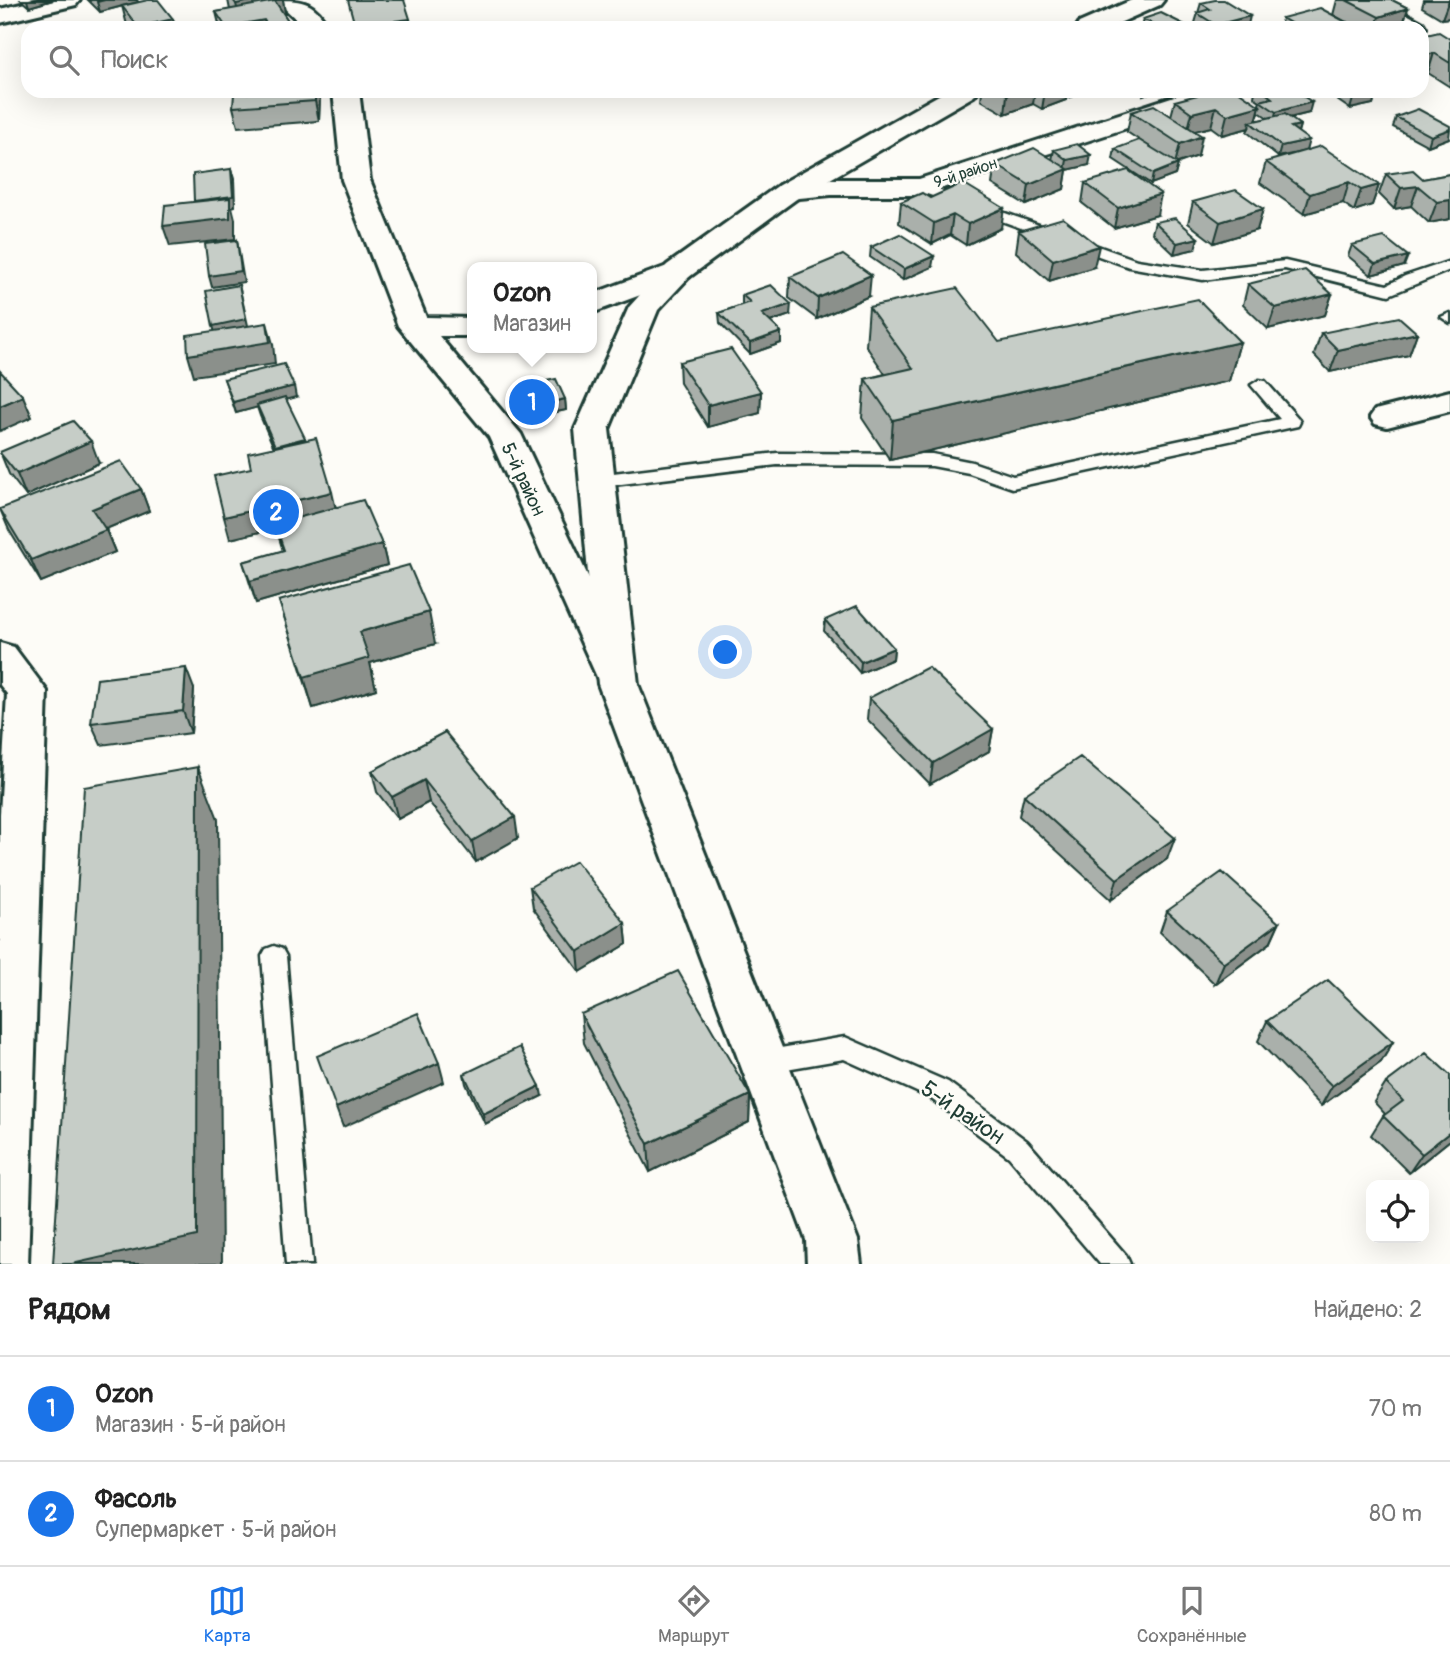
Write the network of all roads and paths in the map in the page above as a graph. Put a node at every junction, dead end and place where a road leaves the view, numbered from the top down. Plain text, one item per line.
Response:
1 (68, 0) edge
2 (288, 0) edge
3 (1152, 0) edge
4 (1363, 0) edge
5 (0, 16) edge
6 (313, 21) edge
7 (1104, 21) edge
8 (1400, 21) edge
9 (347, 98) edge
10 (953, 98) edge
11 (1194, 98) edge
12 (920, 187) junction
13 (789, 191) junction
14 (1450, 265) edge
15 (678, 271) junction
16 (597, 302) edge
17 (414, 327) junction
18 (467, 327) edge
19 (1259, 385) dead end
20 (1450, 401) edge
21 (1387, 417) dead end
22 (597, 481) junction
23 (0, 657) edge
24 (618, 684) junction
25 (274, 956) dead end
26 (763, 1062) junction
27 (1, 1264) edge
28 (299, 1264) edge
29 (834, 1264) edge
30 (1117, 1264) edge

1 - 5 street
2 - 6 street
3 - 7 street
4 - 8 street
9 - 17 street, 5-й район
10 - 13 street
11 - 12 street, 9-й район
12 - 13 street, 9-й район
12 - 14 lane
13 - 15 street
15 - 16 street
15 - 22 street
17 - 18 street
17 - 24 street, 5-й район
19 - 22 lane
20 - 21 street
22 - 24 street, 5-й район
23 - 27 street
24 - 26 street, 5-й район
25 - 28 lane
26 - 29 street, 5-й район
26 - 30 lane, 5-й район

